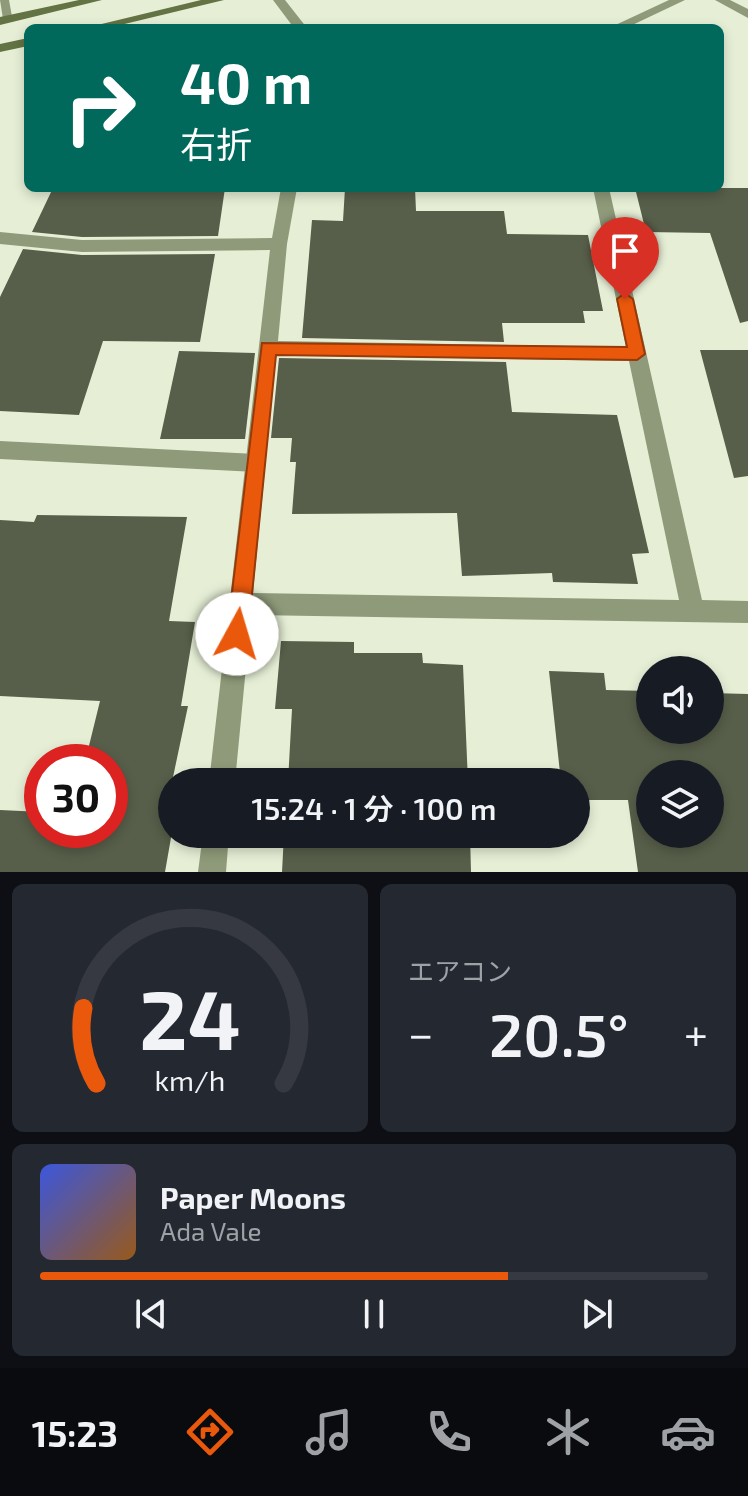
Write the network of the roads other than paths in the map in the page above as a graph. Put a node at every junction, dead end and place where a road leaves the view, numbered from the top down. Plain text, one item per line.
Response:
1 (3, 0) edge
2 (96, 0) edge
3 (218, 0) edge
4 (279, 0) edge
5 (679, 0) edge
6 (721, 0) edge
7 (748, 14) edge
8 (4, 20) edge
9 (109, 24) edge
10 (298, 24) edge
11 (624, 24) edge
12 (24, 43) edge
13 (0, 48) edge
14 (288, 192) edge
15 (602, 192) edge
16 (0, 238) edge
17 (279, 244) junction
18 (268, 348) junction
19 (637, 354) junction
20 (0, 450) edge
21 (256, 463) junction
22 (240, 604) junction
23 (693, 611) junction
24 (748, 612) edge
25 (223, 768) edge
26 (215, 848) edge
27 (212, 872) edge

1 - 8 street
2 - 8 street
3 - 9 street
4 - 10 street
5 - 11 street
6 - 7 street
12 - 13 street
14 - 17 street
15 - 19 street
16 - 17 street
17 - 18 street
18 - 19 street
18 - 21 street
19 - 23 street
20 - 21 street
21 - 22 street
22 - 23 street
22 - 25 street
23 - 24 street
26 - 27 street

